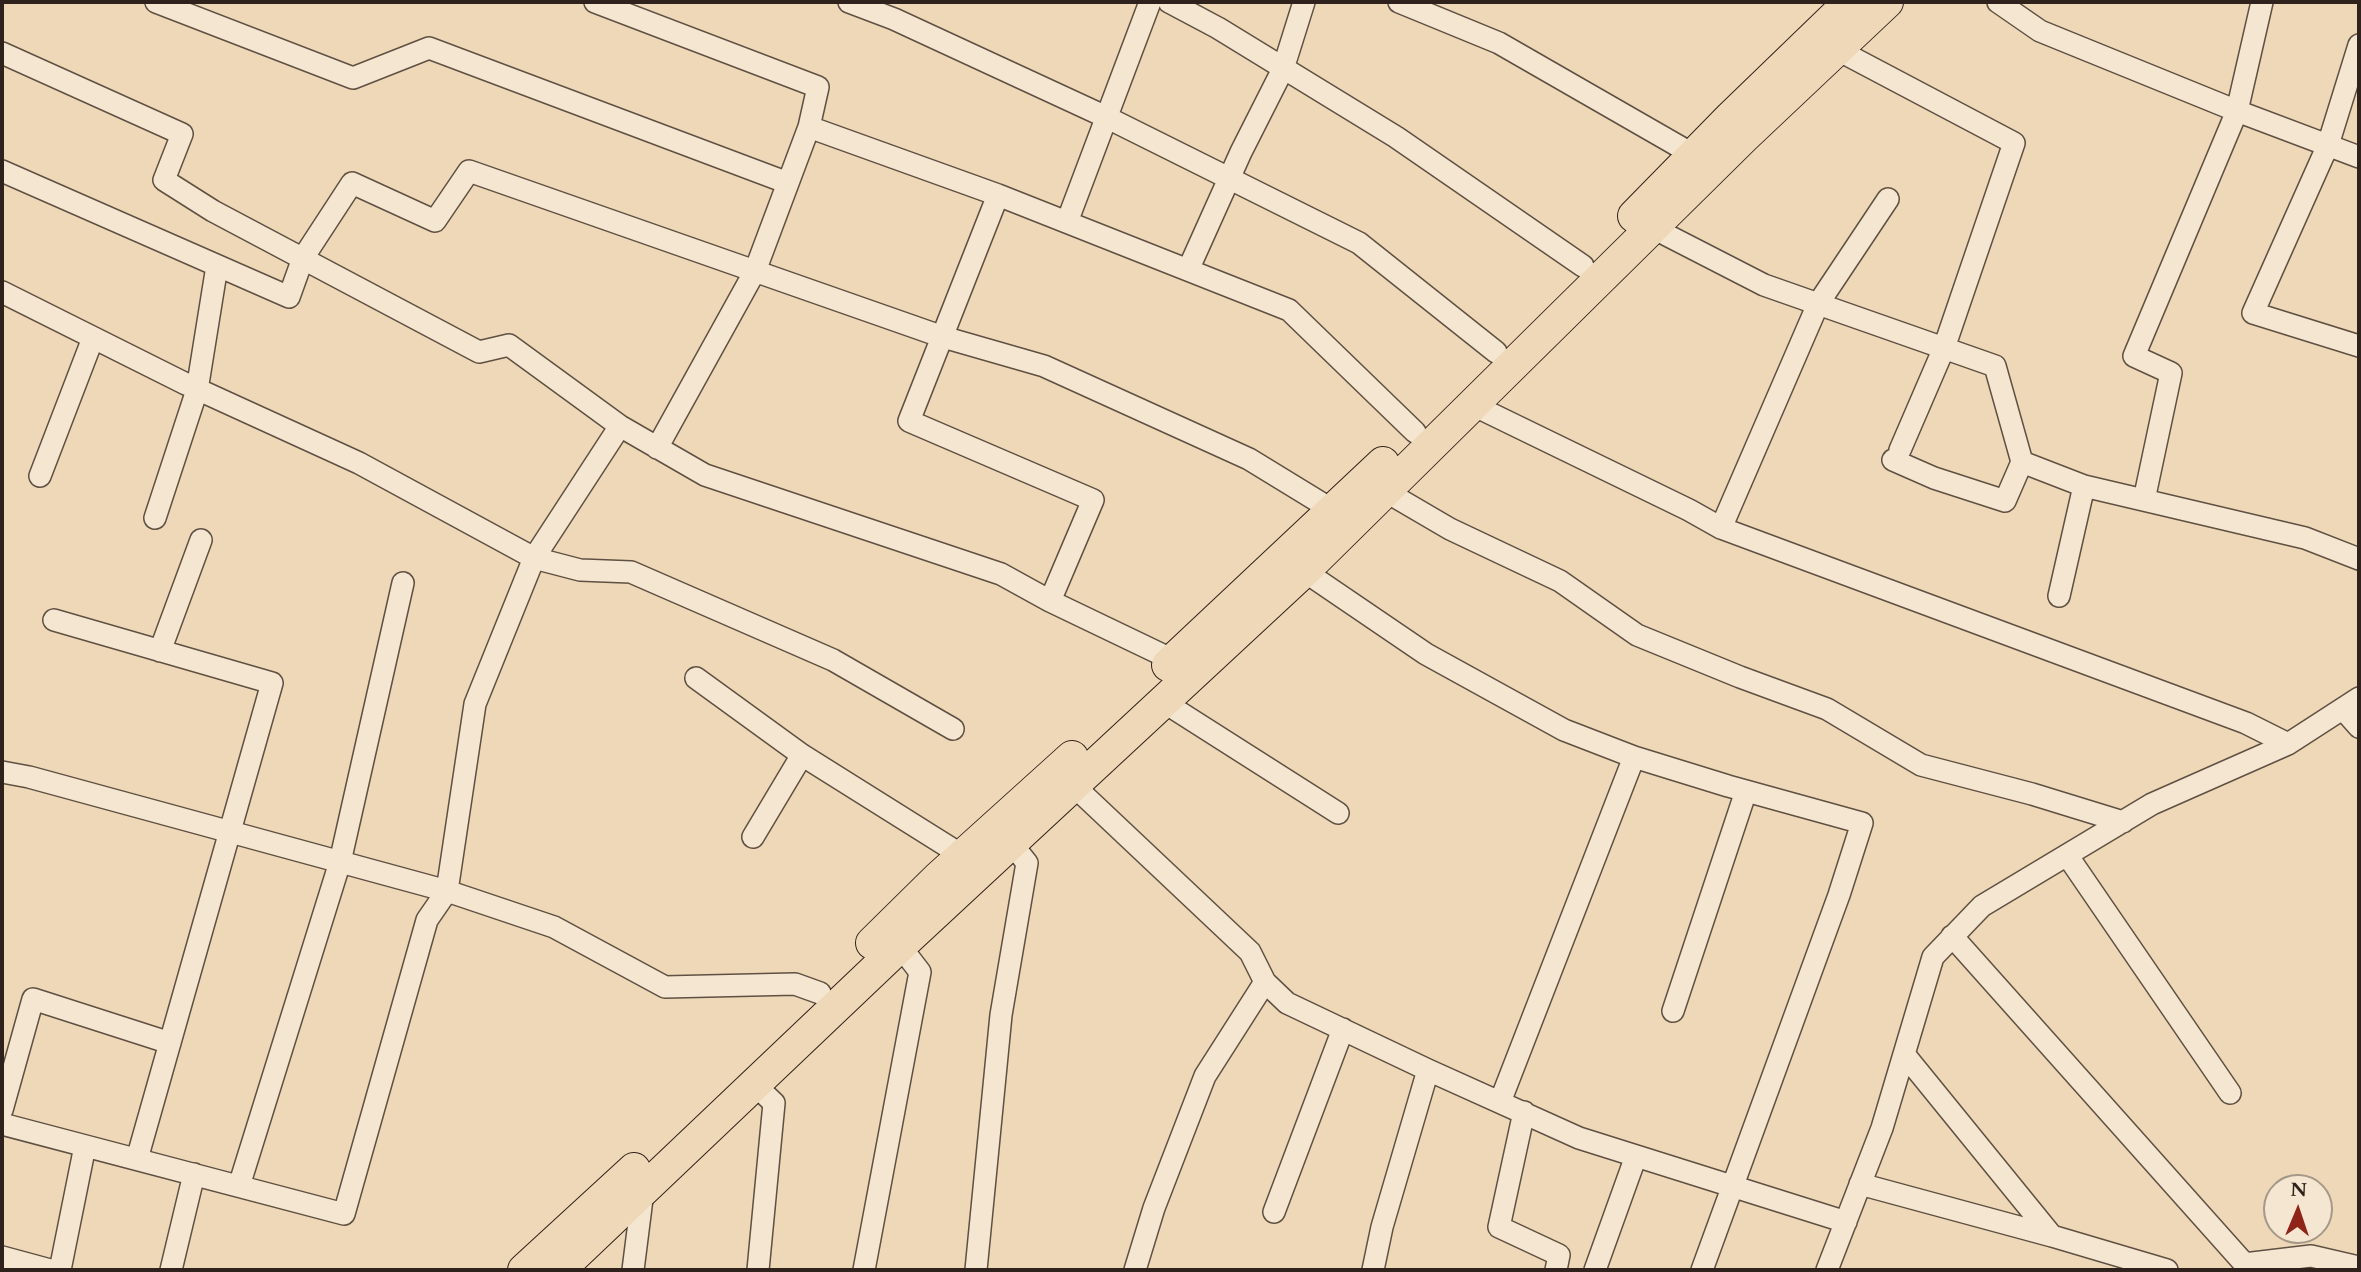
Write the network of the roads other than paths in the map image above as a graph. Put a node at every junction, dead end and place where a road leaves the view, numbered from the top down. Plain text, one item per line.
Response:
1 (156, 2) edge
2 (595, 2) edge
3 (849, 2) edge
4 (1150, 2) edge
5 (1169, 2) edge
6 (1304, 2) edge
7 (1399, 2) edge
8 (1850, 2) edge
9 (1887, 2) edge
10 (1998, 2) edge
11 (2262, 2) edge
12 (2359, 46) edge
13 (1836, 49) junction
14 (2, 53) edge
15 (1283, 69) junction
16 (2236, 111) junction
17 (1106, 117) junction
18 (809, 127) junction
19 (2328, 145) junction
20 (1694, 155) junction
21 (2359, 157) edge
22 (2, 171) edge
23 (1229, 178) junction
24 (788, 183) junction
25 (999, 195) junction
26 (1888, 199) dead end
27 (1067, 222) junction
28 (1644, 222) junction
29 (303, 258) junction
30 (217, 266) junction
31 (1188, 270) junction
32 (755, 271) junction
33 (1591, 274) junction
34 (2, 292) edge
35 (1818, 304) junction
36 (943, 337) junction
37 (93, 338) junction
38 (2359, 346) edge
39 (1944, 348) junction
40 (1496, 352) junction
41 (197, 390) junction
42 (1473, 405) junction
43 (620, 426) junction
44 (1422, 439) junction
45 (657, 448) junction
46 (2022, 461) junction
47 (40, 476) dead end
48 (2084, 486) junction
49 (1385, 491) junction
50 (2144, 500) junction
51 (1334, 511) junction
52 (155, 519) dead end
53 (1721, 528) junction
54 (201, 540) dead end
55 (534, 558) junction
56 (2359, 559) edge
57 (1304, 571) junction
58 (403, 583) dead end
59 (2059, 596) dead end
60 (1050, 601) junction
61 (54, 620) dead end
62 (160, 651) junction
63 (1173, 660) junction
64 (696, 678) dead end
65 (1162, 701) junction
66 (2351, 704) edge
67 (2359, 727) edge
68 (953, 729) dead end
69 (2288, 744) junction
70 (802, 755) junction
71 (1634, 757) junction
72 (2, 772) edge
73 (1066, 777) junction
74 (1746, 791) junction
75 (1338, 813) dead end
76 (2123, 821) junction
77 (230, 832) junction
78 (753, 837) dead end
79 (1011, 843) junction
80 (2067, 855) junction
81 (963, 856) junction
82 (340, 862) junction
83 (447, 891) junction
84 (1952, 936) junction
85 (892, 938) junction
86 (1265, 982) junction
87 (820, 993) junction
88 (1673, 1012) dead end
89 (1343, 1029) junction
90 (170, 1043) junction
91 (1904, 1054) junction
92 (1427, 1070) junction
93 (746, 1078) junction
94 (2230, 1093) dead end
95 (1500, 1102) junction
96 (2, 1110) edge
97 (1524, 1112) junction
98 (2, 1124) edge
99 (85, 1146) junction
100 (1636, 1156) junction
101 (136, 1159) junction
102 (194, 1174) junction
103 (1860, 1184) junction
104 (239, 1186) junction
105 (1732, 1186) junction
106 (643, 1191) junction
107 (1274, 1212) dead end
108 (1846, 1222) junction
109 (2052, 1236) junction
110 (2, 1257) edge
111 (2247, 1267) edge
112 (2359, 1267) edge
113 (50, 1270) edge
114 (61, 1270) edge
115 (171, 1270) edge
116 (524, 1270) edge
117 (559, 1270) edge
118 (633, 1270) edge
119 (758, 1270) edge
120 (864, 1270) edge
121 (976, 1270) edge
122 (1135, 1270) edge
123 (1373, 1270) edge
124 (1556, 1270) edge
125 (1595, 1270) edge
126 (1702, 1270) edge
127 (1827, 1270) edge
128 (2168, 1270) edge

1 - 24 street
2 - 18 street
3 - 17 street
4 - 17 street
5 - 15 street
6 - 15 street
7 - 20 street
8 - 20 highway
9 - 13 highway
10 - 16 street
11 - 16 street
12 - 19 street
13 - 28 highway
13 - 39 street
14 - 29 street
15 - 23 street
15 - 33 street
16 - 19 street
16 - 50 street
17 - 23 street
17 - 27 street
18 - 24 street
18 - 25 street
19 - 21 street
19 - 38 street
20 - 28 highway
22 - 30 street
23 - 31 street
23 - 40 street
24 - 32 street
25 - 27 street
25 - 36 street
26 - 35 street
27 - 31 street
28 - 33 highway
28 - 35 street
29 - 30 street
29 - 32 street
29 - 43 street
30 - 41 street
31 - 44 street
32 - 36 street
32 - 45 street
33 - 40 highway
33 - 42 highway
34 - 37 street
35 - 39 street
35 - 53 street
36 - 51 street
36 - 60 street
37 - 41 street
37 - 47 street
39 - 46 street
39 - 46 street
40 - 44 highway
41 - 52 street
41 - 55 street
42 - 44 highway
42 - 53 street
43 - 45 street
43 - 55 street
44 - 49 highway
44 - 51 highway
45 - 60 street
46 - 48 street
48 - 50 street
48 - 59 street
49 - 57 highway
49 - 76 street
50 - 56 street
51 - 63 highway
53 - 69 street
54 - 62 street
55 - 68 street
55 - 83 street
57 - 65 highway
57 - 71 street
58 - 82 street
60 - 63 street
61 - 62 street
62 - 77 street
63 - 73 highway
64 - 70 street
65 - 73 highway
65 - 75 street
66 - 67 street
66 - 69 street
69 - 76 street
70 - 78 street
70 - 81 street
71 - 74 street
71 - 95 street
72 - 77 street
73 - 79 highway
73 - 81 highway
73 - 86 street
74 - 88 street
74 - 105 street
76 - 80 street
77 - 82 street
77 - 90 street
79 - 85 highway
79 - 121 street
80 - 84 street
80 - 94 street
81 - 85 highway
82 - 83 street
82 - 104 street
83 - 87 street
83 - 104 street
84 - 91 street
84 - 111 street
85 - 87 highway
85 - 93 highway
85 - 120 street
86 - 89 street
86 - 122 street
87 - 93 highway
89 - 92 street
89 - 107 street
90 - 96 street
90 - 101 street
91 - 103 street
91 - 109 street
92 - 95 street
92 - 123 street
93 - 106 highway
93 - 116 highway
93 - 119 street
95 - 97 street
97 - 100 street
97 - 124 street
98 - 99 street
99 - 101 street
99 - 114 street
100 - 105 street
100 - 125 street
101 - 102 street
102 - 104 street
102 - 115 street
103 - 108 street
103 - 109 street
105 - 108 street
105 - 126 street
106 - 117 highway
106 - 118 street
108 - 127 street
109 - 128 street
110 - 113 street
111 - 112 street

